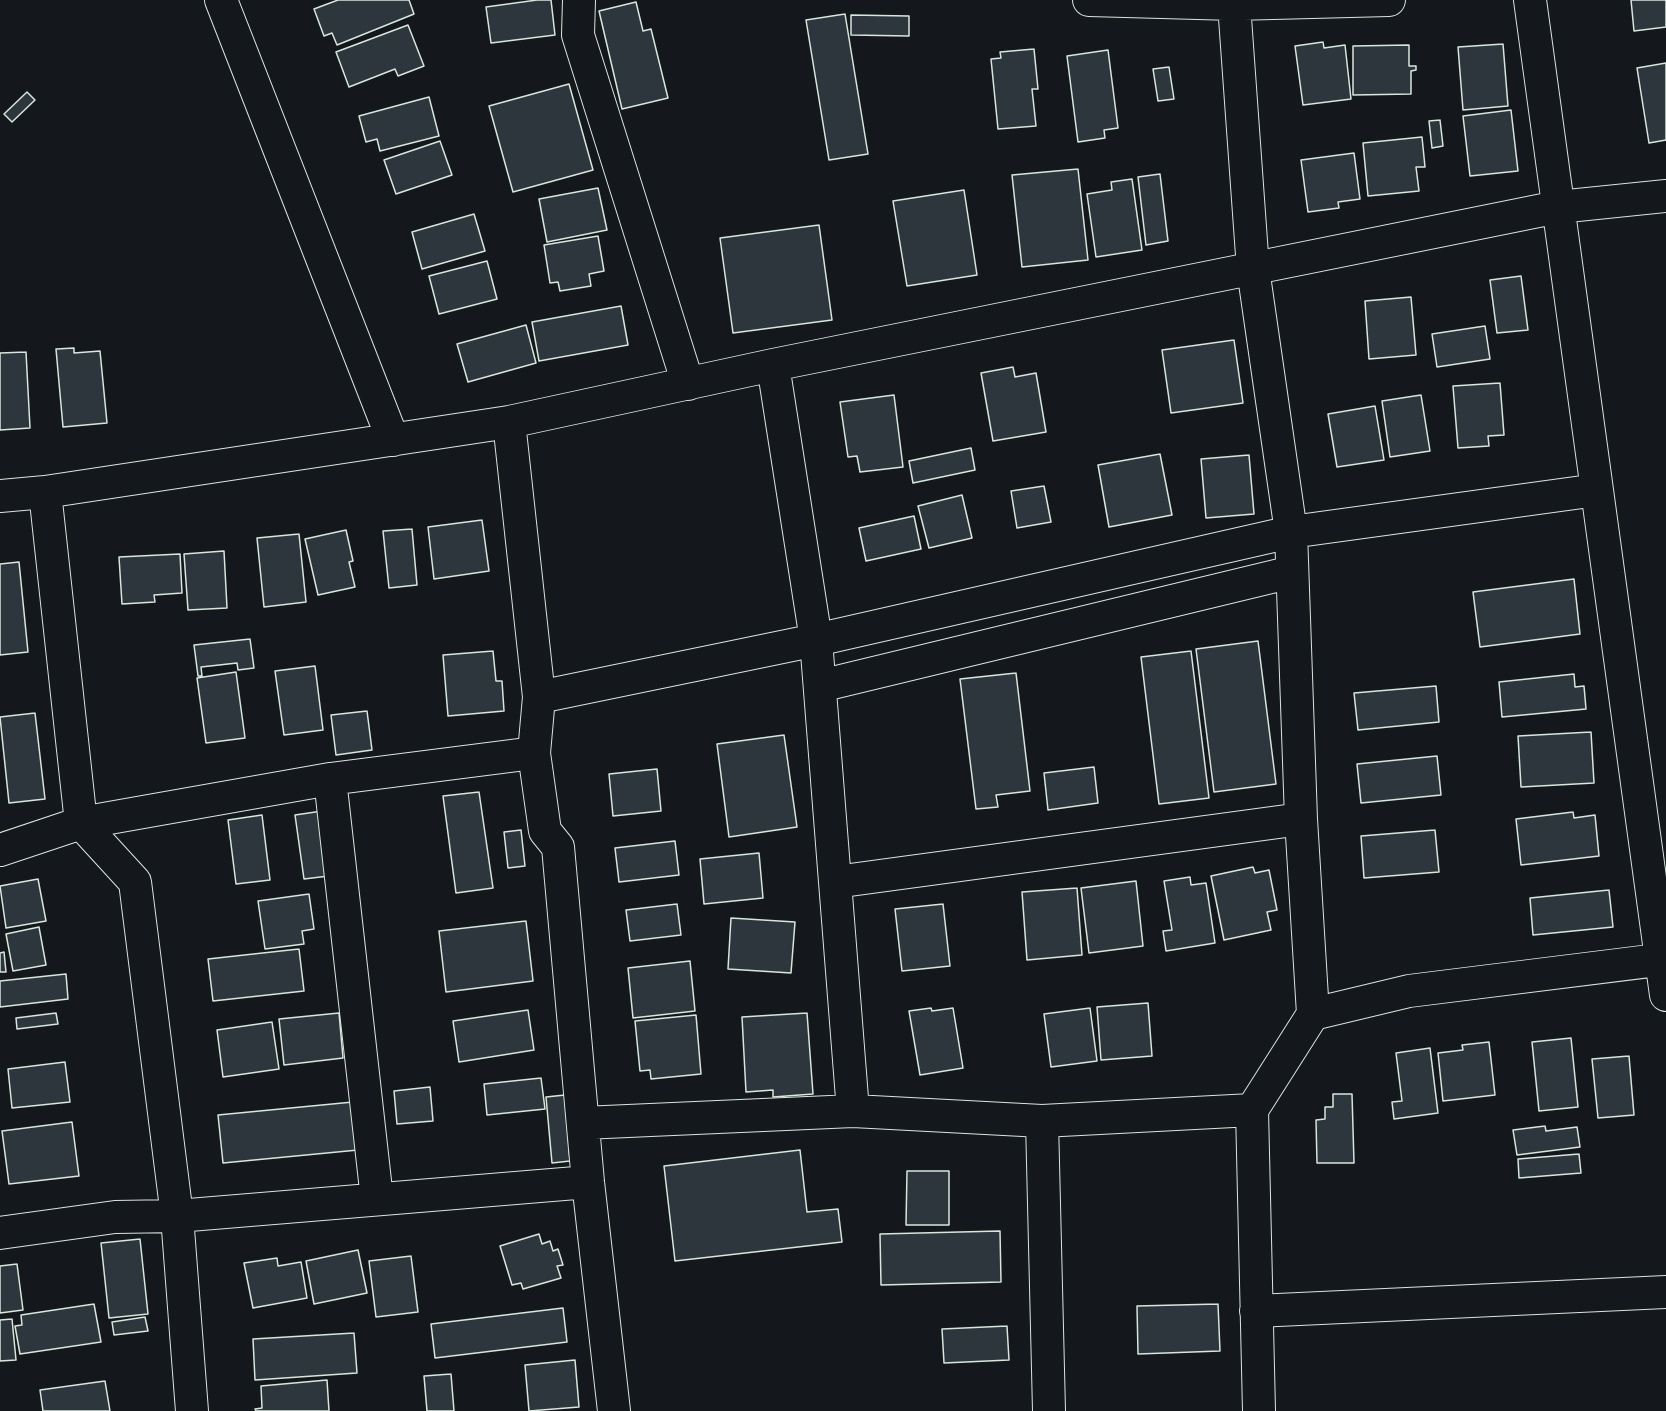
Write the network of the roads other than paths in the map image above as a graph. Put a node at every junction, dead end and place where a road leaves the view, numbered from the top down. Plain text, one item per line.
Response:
1 (221, 0) edge
2 (579, 0) edge
3 (1089, 0) edge
4 (1389, 0) edge
5 (1530, 0) edge
6 (1219, 2) edge
7 (1666, 196) edge
8 (1558, 207) junction
9 (1253, 269) junction
10 (773, 365) junction
11 (688, 384) junction
12 (509, 422) junction
13 (393, 440) junction
14 (1597, 490) junction
15 (45, 492) junction
16 (0, 496) edge
17 (1291, 532) junction
18 (1292, 572) junction
19 (816, 640) junction
20 (820, 686) junction
21 (539, 697) junction
22 (534, 753) junction
23 (330, 779) junction
24 (1301, 819) junction
25 (81, 823) junction
26 (0, 850) edge
27 (835, 882) junction
28 (1664, 960) edge
29 (1666, 995) edge
30 (1313, 1014) junction
31 (1252, 1110) junction
32 (853, 1111) junction
33 (1042, 1121) junction
34 (583, 1123) junction
35 (588, 1182) junction
36 (377, 1199) junction
37 (177, 1216) junction
38 (0, 1233) edge
39 (1666, 1292) edge
40 (1256, 1311) junction
41 (192, 1411) edge
42 (614, 1411) edge
43 (1049, 1411) edge
44 (1259, 1411) edge

1 - 13 street
2 - 11 street
3 - 6 street
4 - 6 street
5 - 8 street
6 - 9 street
7 - 8 street
8 - 9 street
8 - 14 street
9 - 10 street
9 - 17 street
10 - 11 street
10 - 19 street
11 - 12 street
12 - 13 street
12 - 21 street
13 - 15 street
14 - 17 street
14 - 28 street
15 - 16 street
15 - 25 street
17 - 18 street
17 - 19 street
18 - 20 street
18 - 24 street
19 - 20 street
19 - 21 street
20 - 27 street
21 - 22 street
22 - 23 street
22 - 34 street
23 - 25 street
23 - 36 street
24 - 27 street
24 - 30 street
25 - 26 street
25 - 37 street
27 - 32 street
28 - 29 street
28 - 30 street
30 - 31 street
31 - 33 street
31 - 40 street
32 - 33 street
32 - 34 street
33 - 43 street
34 - 35 street
35 - 36 street
35 - 42 street
36 - 37 street
37 - 38 street
37 - 41 street
39 - 40 street
40 - 44 street

